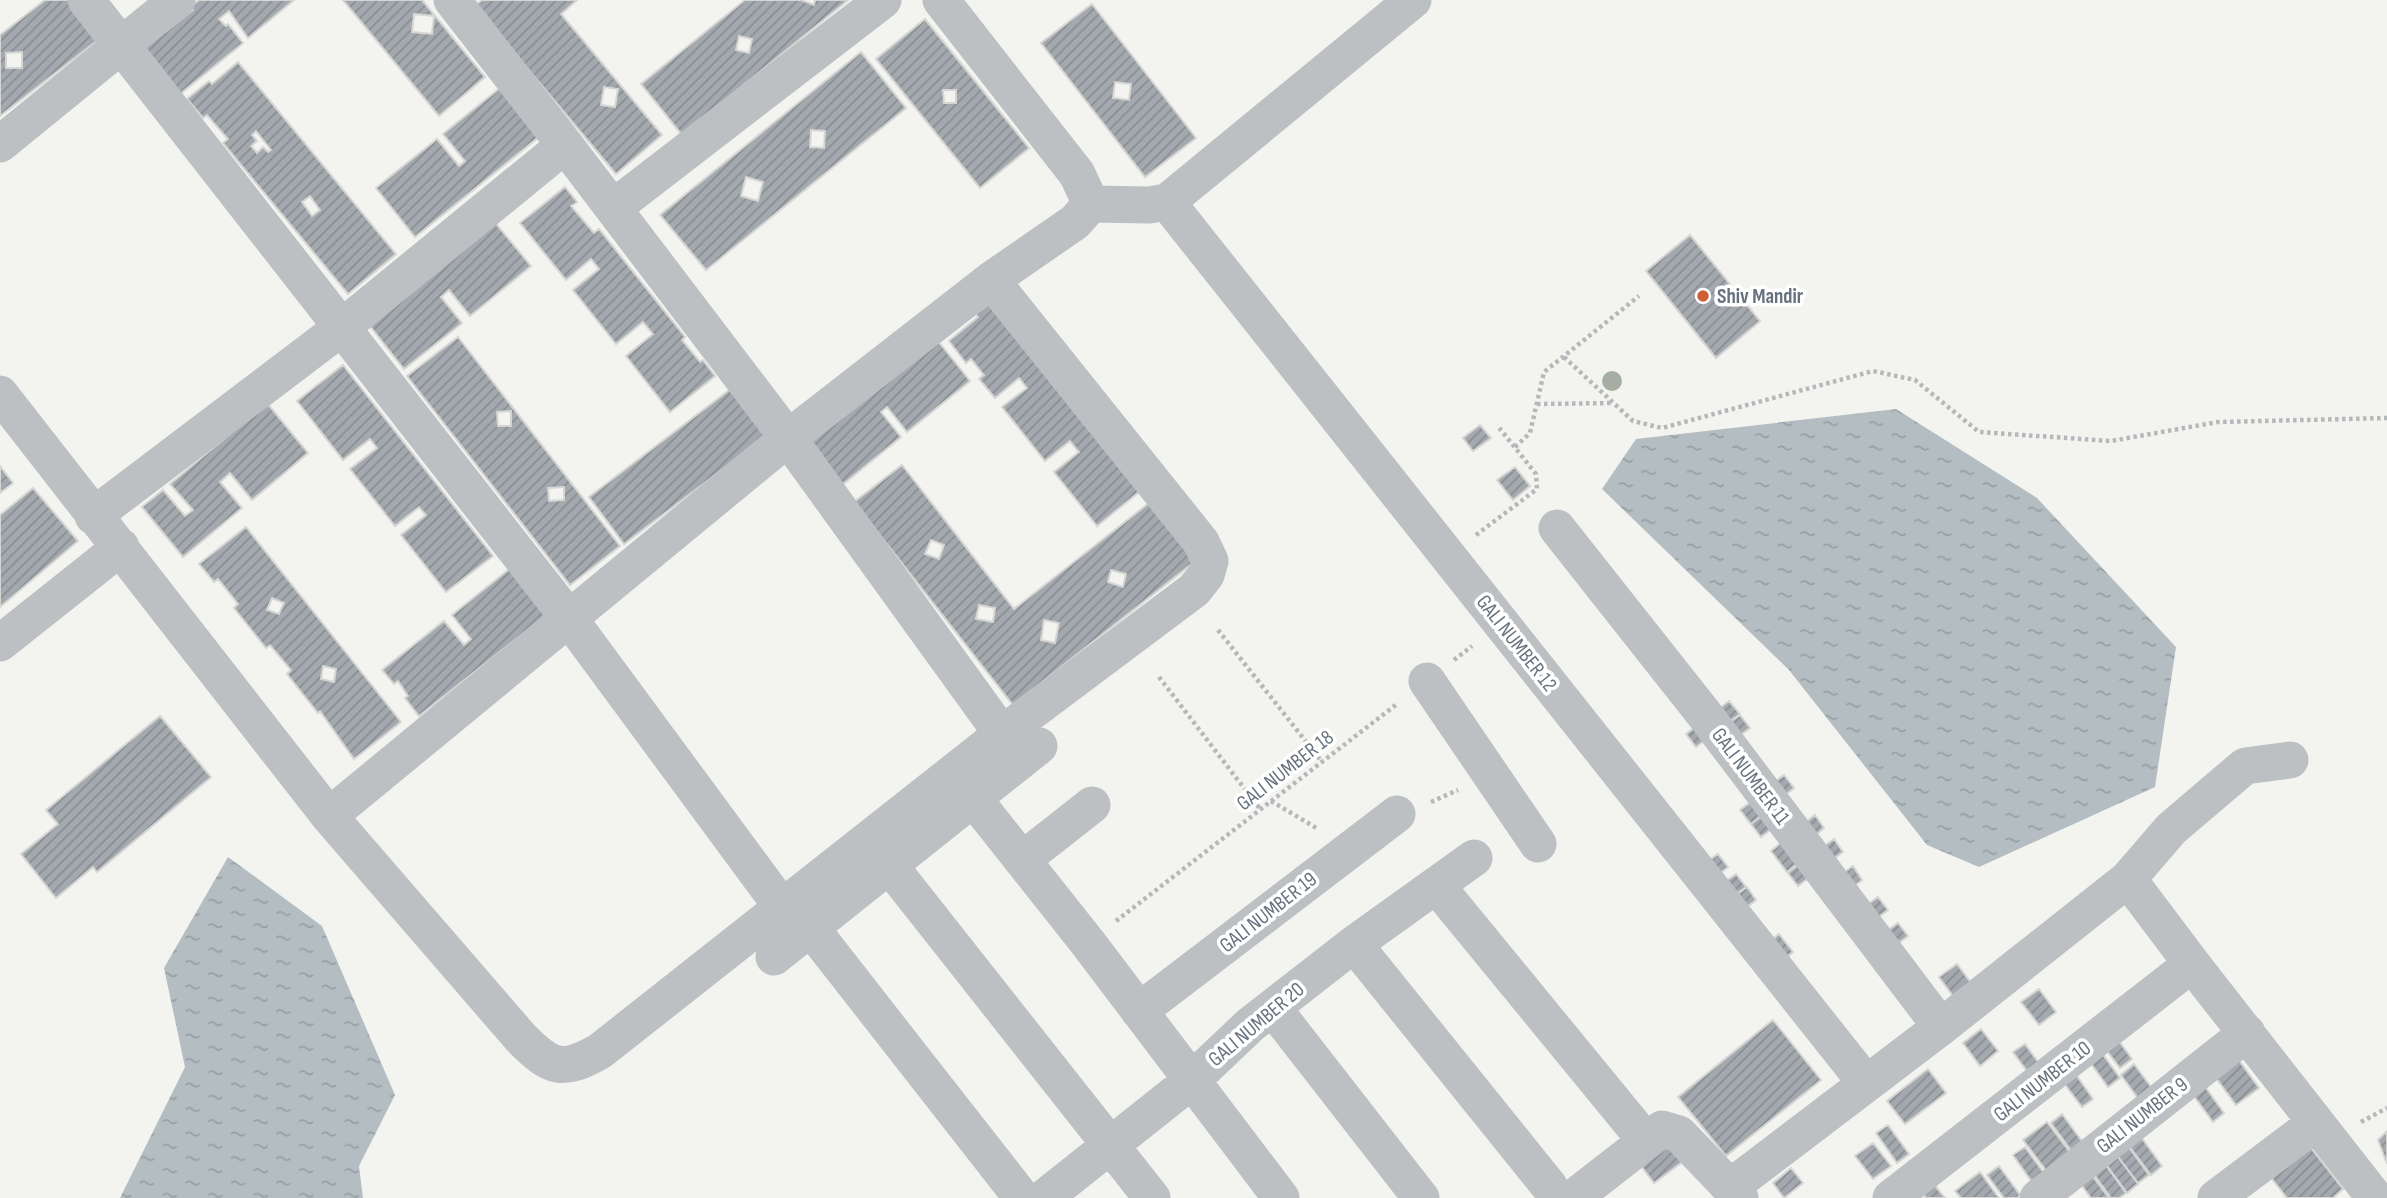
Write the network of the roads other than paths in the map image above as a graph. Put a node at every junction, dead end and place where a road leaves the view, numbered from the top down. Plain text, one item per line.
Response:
1 (86, 0) edge
2 (177, 0) edge
3 (452, 0) edge
4 (883, 0) edge
5 (940, 0) edge
6 (1413, 0) edge
7 (122, 46) junction
8 (0, 144) edge
9 (565, 145) junction
10 (1167, 202) junction
11 (1091, 204) junction
12 (613, 208) junction
13 (991, 280) junction
14 (341, 328) junction
15 (0, 394) edge
16 (788, 438) junction
17 (93, 516) junction
18 (1557, 528) dead end
19 (121, 547) junction
20 (568, 617) junction
21 (0, 643) edge
22 (1427, 681) road end
23 (1002, 734) junction
24 (1040, 746) dead end
25 (2290, 760) dead end
26 (973, 798) junction
27 (1092, 805) dead end
28 (1397, 814) road end
29 (329, 816) junction
30 (1538, 844) dead end
31 (1475, 858) dead end
32 (1023, 860) junction
33 (889, 865) junction
34 (2128, 878) junction
35 (1436, 885) junction
36 (796, 917) junction
37 (1354, 944) junction
38 (774, 957) dead end
39 (2192, 964) junction
40 (1273, 1008) junction
41 (1139, 1011) junction
42 (1941, 1027) junction
43 (2246, 1033) junction
44 (1191, 1081) junction
45 (1866, 1083) junction
46 (2316, 1123) junction
47 (1646, 1140) junction
48 (1110, 1144) junction
49 (1561, 1192) edge
50 (1736, 1192) edge
51 (1021, 1198) edge
52 (1044, 1198) edge
53 (1152, 1198) edge
54 (1281, 1198) edge
55 (1422, 1198) edge
56 (1891, 1198) edge
57 (2038, 1198) edge
58 (2216, 1198) edge
59 (2375, 1198) edge

1 - 7 street
2 - 7 street
3 - 9 street
4 - 12 street
5 - 11 street
6 - 10 street
7 - 8 street
7 - 14 street
9 - 12 street
9 - 14 street
10 - 11 street
10 - 45 street, GALI NUMBER 12
11 - 13 street
12 - 16 street
13 - 16 street
13 - 23 street
14 - 17 street
14 - 20 street
15 - 17 street
16 - 20 street
16 - 23 street
17 - 19 street
18 - 42 street, GALI NUMBER 11
19 - 21 street
19 - 29 street
20 - 29 street
20 - 36 street
22 - 30 street
23 - 36 street
24 - 26 street
25 - 34 street
26 - 32 street
26 - 33 street
27 - 32 street
28 - 41 street, GALI NUMBER 19
29 - 36 street
31 - 35 street, GALI NUMBER 20
32 - 41 street
33 - 36 street
33 - 48 street
34 - 39 street
34 - 42 street
35 - 37 street, GALI NUMBER 20
35 - 47 street
36 - 38 street
36 - 51 street
37 - 40 street, GALI NUMBER 20
37 - 49 street
39 - 43 street
39 - 56 street, GALI NUMBER 10
40 - 44 street, GALI NUMBER 20
40 - 55 street
41 - 44 street
42 - 45 street
43 - 46 street
43 - 57 street, GALI NUMBER 9
44 - 48 street, GALI NUMBER 20
44 - 54 street
45 - 50 street
46 - 58 street
46 - 59 street
47 - 49 street
47 - 50 street
48 - 52 street, GALI NUMBER 20
48 - 53 street

